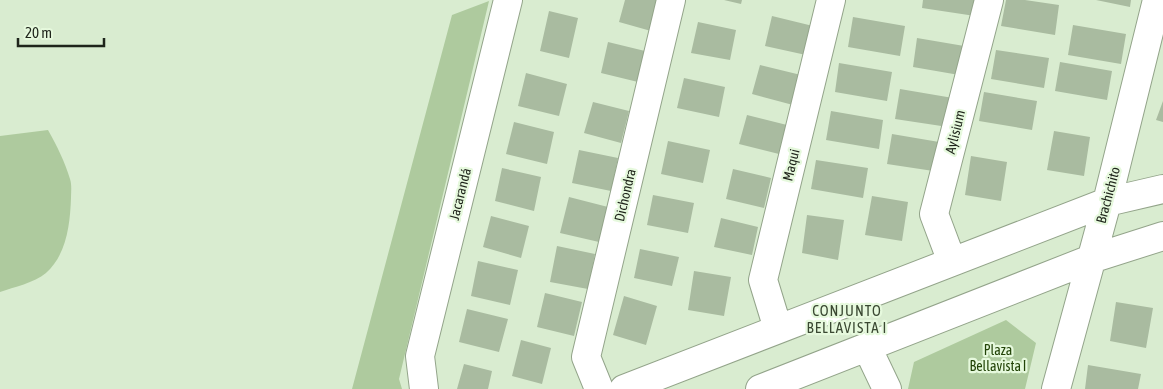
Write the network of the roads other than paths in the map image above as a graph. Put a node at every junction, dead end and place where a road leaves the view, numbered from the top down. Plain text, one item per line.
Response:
1 (508, 0) edge
2 (672, 0) edge
3 (831, 0) edge
4 (988, 0) edge
5 (1157, 0) edge
6 (1163, 189) edge
7 (1107, 202) junction
8 (1163, 236) edge
9 (1091, 259) junction
10 (952, 262) junction
11 (778, 329) junction
12 (867, 347) junction
13 (424, 389) edge
14 (599, 389) edge
15 (624, 389) edge
16 (760, 389) edge
17 (887, 389) edge
18 (1056, 389) edge

1 - 13 street, Jacarandá
2 - 14 street, Dichondra
3 - 11 street, Maqui
4 - 10 street, Aylisium
5 - 7 street, Brachichito
6 - 7 street
7 - 9 street, Brachichito
7 - 10 street
8 - 9 street
9 - 12 street
9 - 18 street, Brachichito
10 - 11 street
11 - 15 street
12 - 16 street
12 - 17 street

